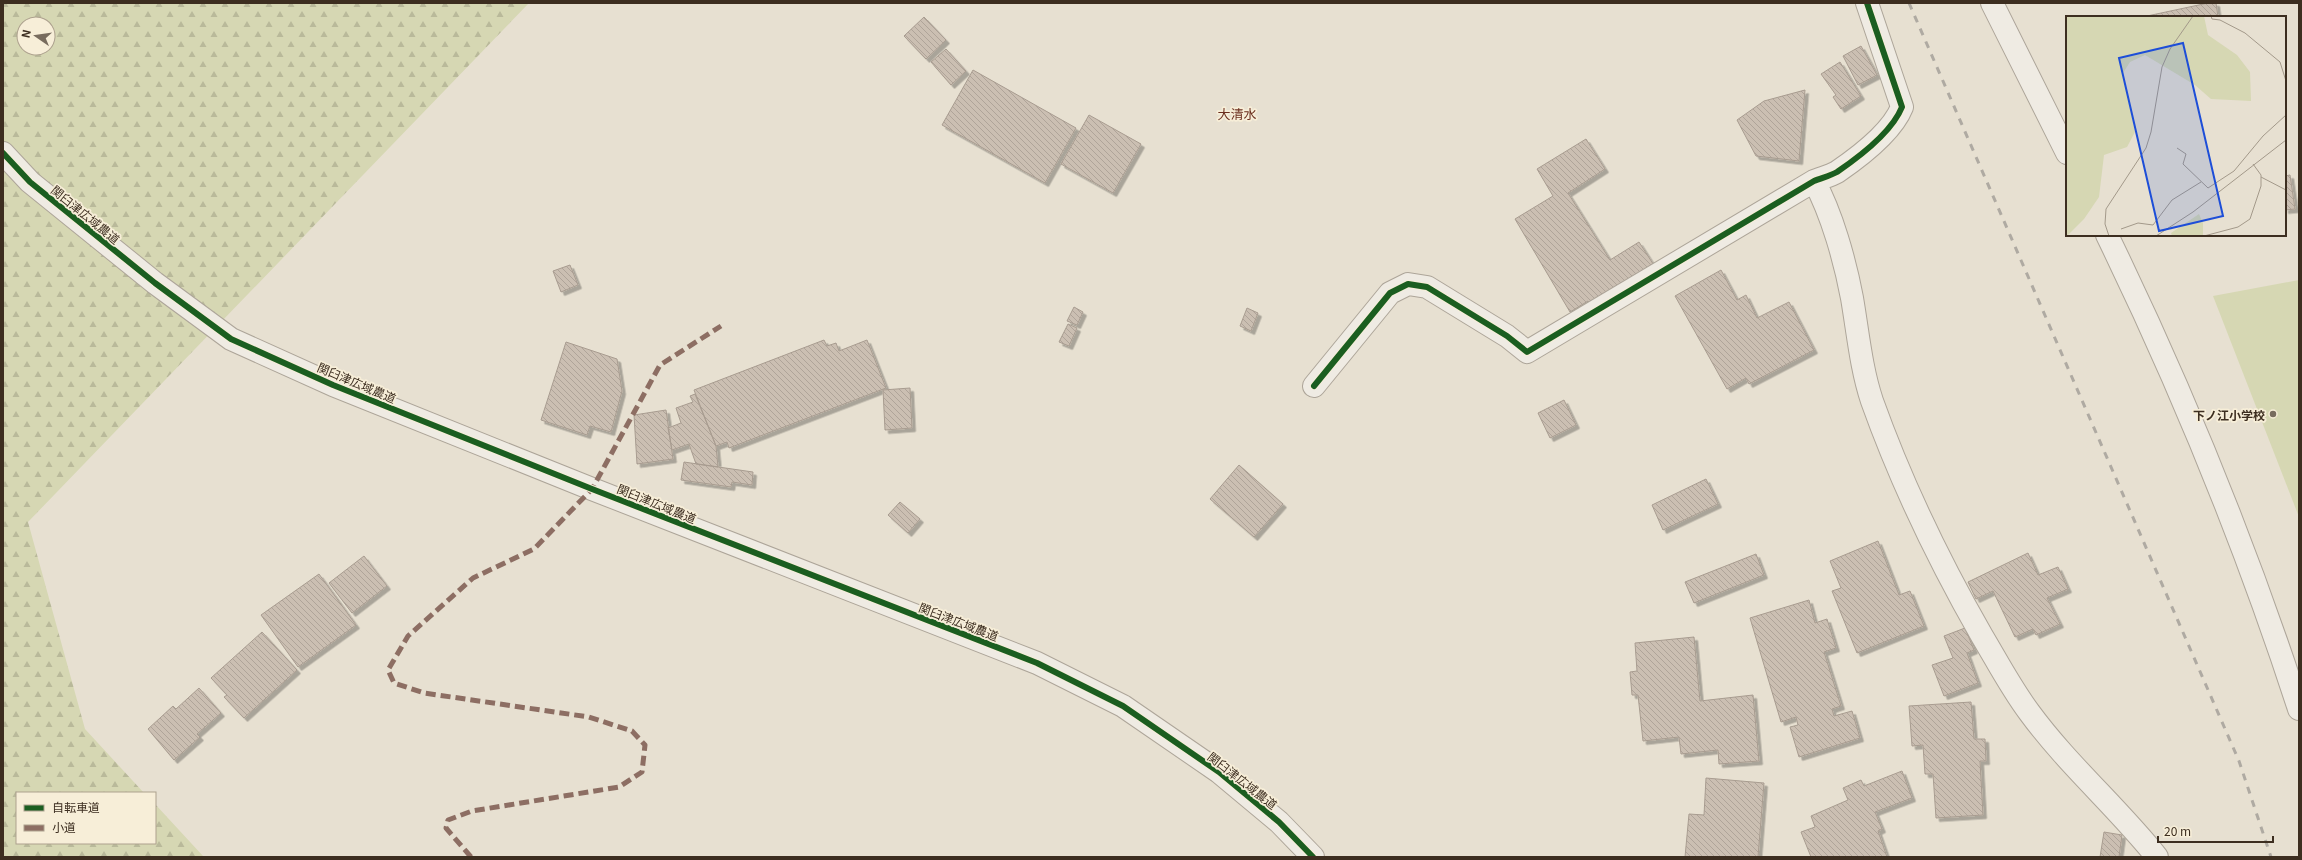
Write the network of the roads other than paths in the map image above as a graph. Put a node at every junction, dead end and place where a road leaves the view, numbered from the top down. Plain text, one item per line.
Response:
1 (1867, 3) edge
2 (1992, 3) edge
3 (2066, 151) edge
4 (3, 154) edge
5 (1814, 181) junction
6 (2107, 236) edge
7 (1314, 386) dead end
8 (2299, 709) edge
9 (1313, 857) edge
10 (2157, 857) edge

1 - 5 street
2 - 3 street
4 - 9 street, 関臼津広域農道
5 - 7 street
5 - 10 street
6 - 8 street

